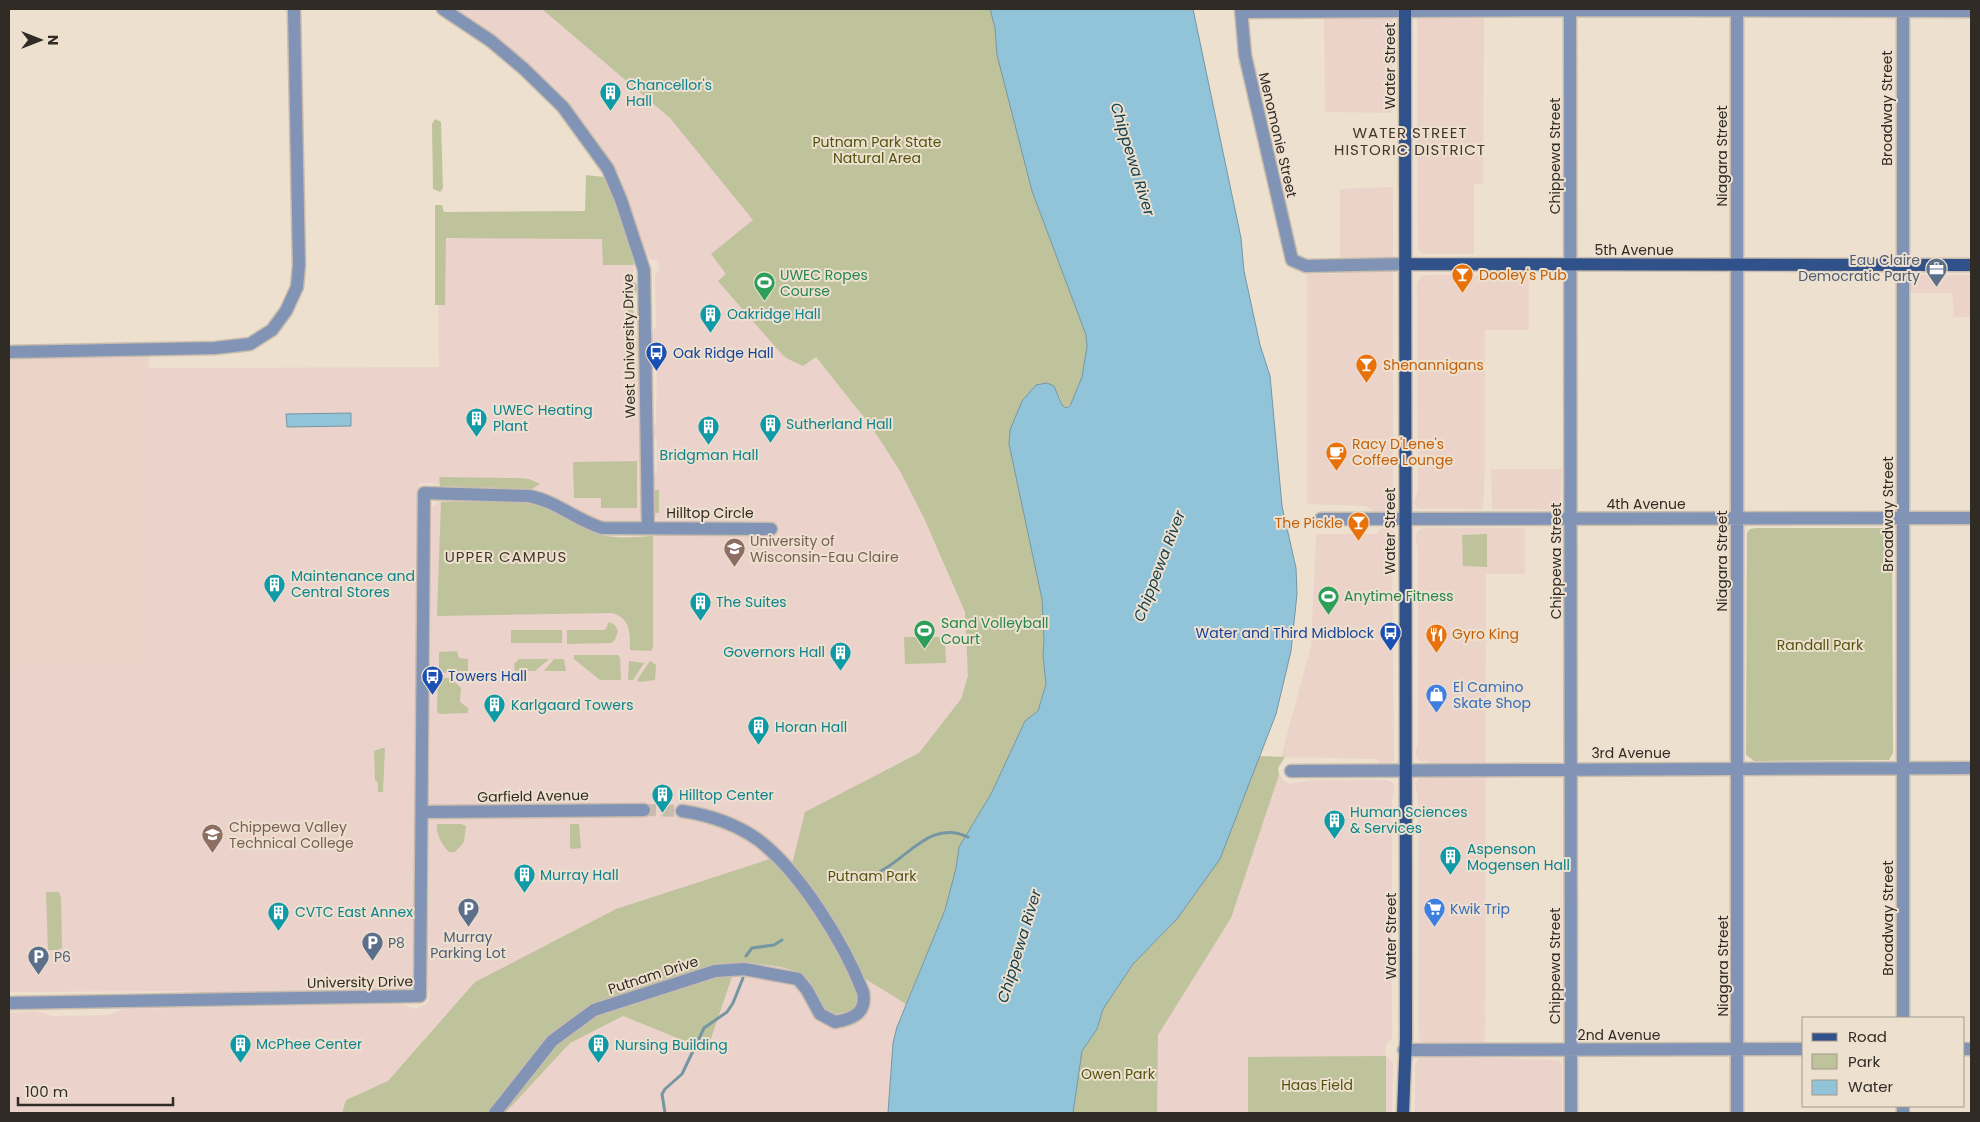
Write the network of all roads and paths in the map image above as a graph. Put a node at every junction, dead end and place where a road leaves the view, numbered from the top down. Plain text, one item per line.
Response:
1 (294, 9) edge
2 (444, 9) edge
3 (1570, 9) edge
4 (1405, 10) edge
5 (1737, 10) edge
6 (1903, 10) edge
7 (1241, 11) edge
8 (1971, 11) edge
9 (1297, 264) joint
10 (1405, 264) junction
11 (1570, 264) junction
12 (1737, 265) junction
13 (1902, 265) junction
14 (1971, 265) edge
15 (9, 352) edge
16 (1571, 518) junction
17 (1971, 518) edge
18 (1321, 519) dead end
19 (1405, 519) junction
20 (1737, 519) junction
21 (1903, 519) junction
22 (648, 528) junction
23 (771, 529) dead end
24 (1903, 767) junction
25 (1738, 768) junction
26 (1971, 768) edge
27 (1570, 769) junction
28 (1291, 771) dead end
29 (1405, 771) junction
30 (644, 810) tunnel mouth
31 (682, 811) tunnel mouth
32 (423, 812) junction
33 (9, 1003) edge
34 (1903, 1017) edge
35 (1738, 1049) junction
36 (1802, 1049) edge
37 (1404, 1050) junction
38 (1570, 1050) junction
39 (495, 1113) edge
40 (1403, 1113) edge
41 (1571, 1113) edge
42 (1737, 1113) edge

1 - 15 street
2 - 22 street, West University Drive
3 - 4 street
3 - 5 street
3 - 11 street, Chippewa Street
4 - 7 street
4 - 10 main road, Water Street
5 - 6 street
5 - 12 street, Niagara Street
6 - 8 street
6 - 13 street, Broadway Street
7 - 9 street, Menomonie Street
9 - 10 street, 5th Avenue
10 - 11 main road, 5th Avenue
10 - 19 main road, Water Street
11 - 12 main road, 5th Avenue
11 - 16 street, Chippewa Street
12 - 13 main road, 5th Avenue
12 - 20 street, Niagara Street
13 - 14 main road, 5th Avenue
13 - 21 street, Broadway Street
16 - 19 street, 4th Avenue
16 - 20 street, 4th Avenue
16 - 27 street, Chippewa Street
17 - 21 street, 4th Avenue
18 - 19 street, 4th Avenue
19 - 29 main road, Water Street
20 - 21 street, 4th Avenue
20 - 25 street, Niagara Street
21 - 24 street, Broadway Street
22 - 23 street, Hilltop Circle
22 - 32 street, University Drive
24 - 25 street, 3rd Avenue
24 - 26 street, 3rd Avenue
24 - 34 street, Broadway Street
25 - 27 street, 3rd Avenue
25 - 35 street, Niagara Street
27 - 29 street, 3rd Avenue
27 - 38 street, Chippewa Street
28 - 29 street, 3rd Avenue
29 - 37 main road, Water Street
30 - 32 street, Garfield Avenue
31 - 39 street, Putnam Drive
32 - 33 street, University Drive
35 - 36 street, 2nd Avenue
35 - 38 street, 2nd Avenue
35 - 42 street, Niagara Street
37 - 38 street, 2nd Avenue
37 - 40 main road, Water Street
38 - 41 street, Chippewa Street

